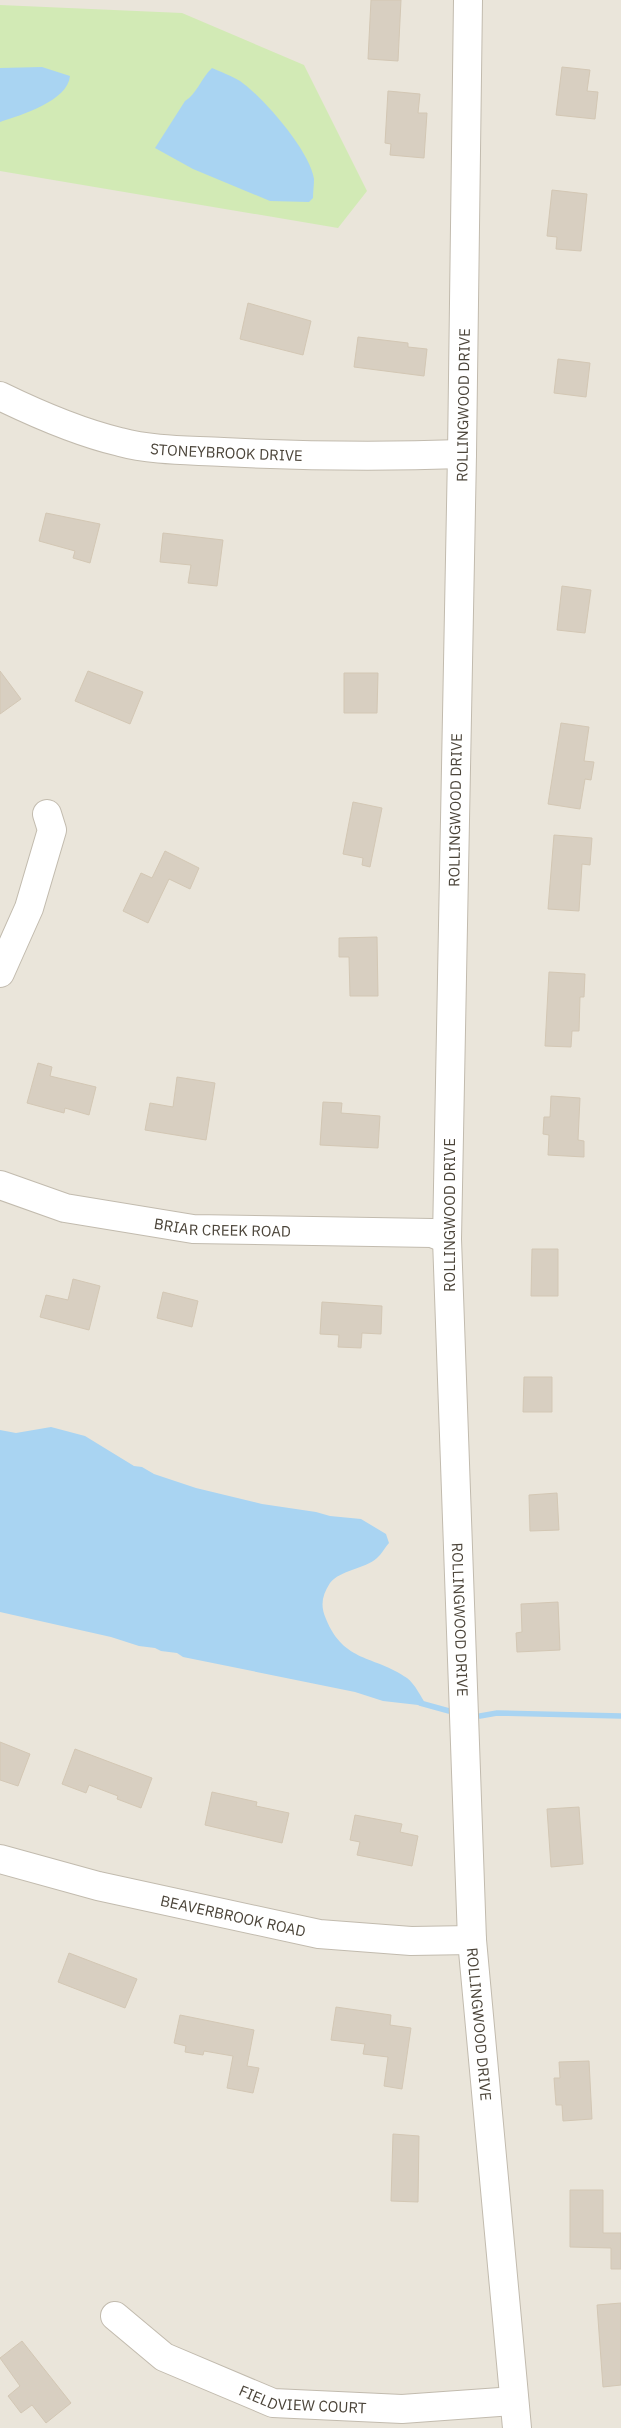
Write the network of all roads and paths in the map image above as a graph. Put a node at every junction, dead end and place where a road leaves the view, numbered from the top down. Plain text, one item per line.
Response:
1 (468, 0) edge
2 (0, 396) edge
3 (462, 454) junction
4 (47, 814) dead end
5 (0, 973) edge
6 (0, 1185) edge
7 (447, 1239) junction
8 (0, 1859) edge
9 (472, 1940) junction
10 (115, 2316) dead end
11 (514, 2401) junction
12 (517, 2428) edge

1 - 3 street, ROLLINGWOOD DRIVE
2 - 3 street, STONEYBROOK DRIVE
3 - 7 street, ROLLINGWOOD DRIVE
4 - 5 street
6 - 7 street, BRIAR CREEK ROAD
7 - 9 street, ROLLINGWOOD DRIVE
8 - 9 street, BEAVERBROOK ROAD
9 - 11 street, ROLLINGWOOD DRIVE
10 - 11 street, FIELDVIEW COURT
11 - 12 street, ROLLINGWOOD DRIVE

